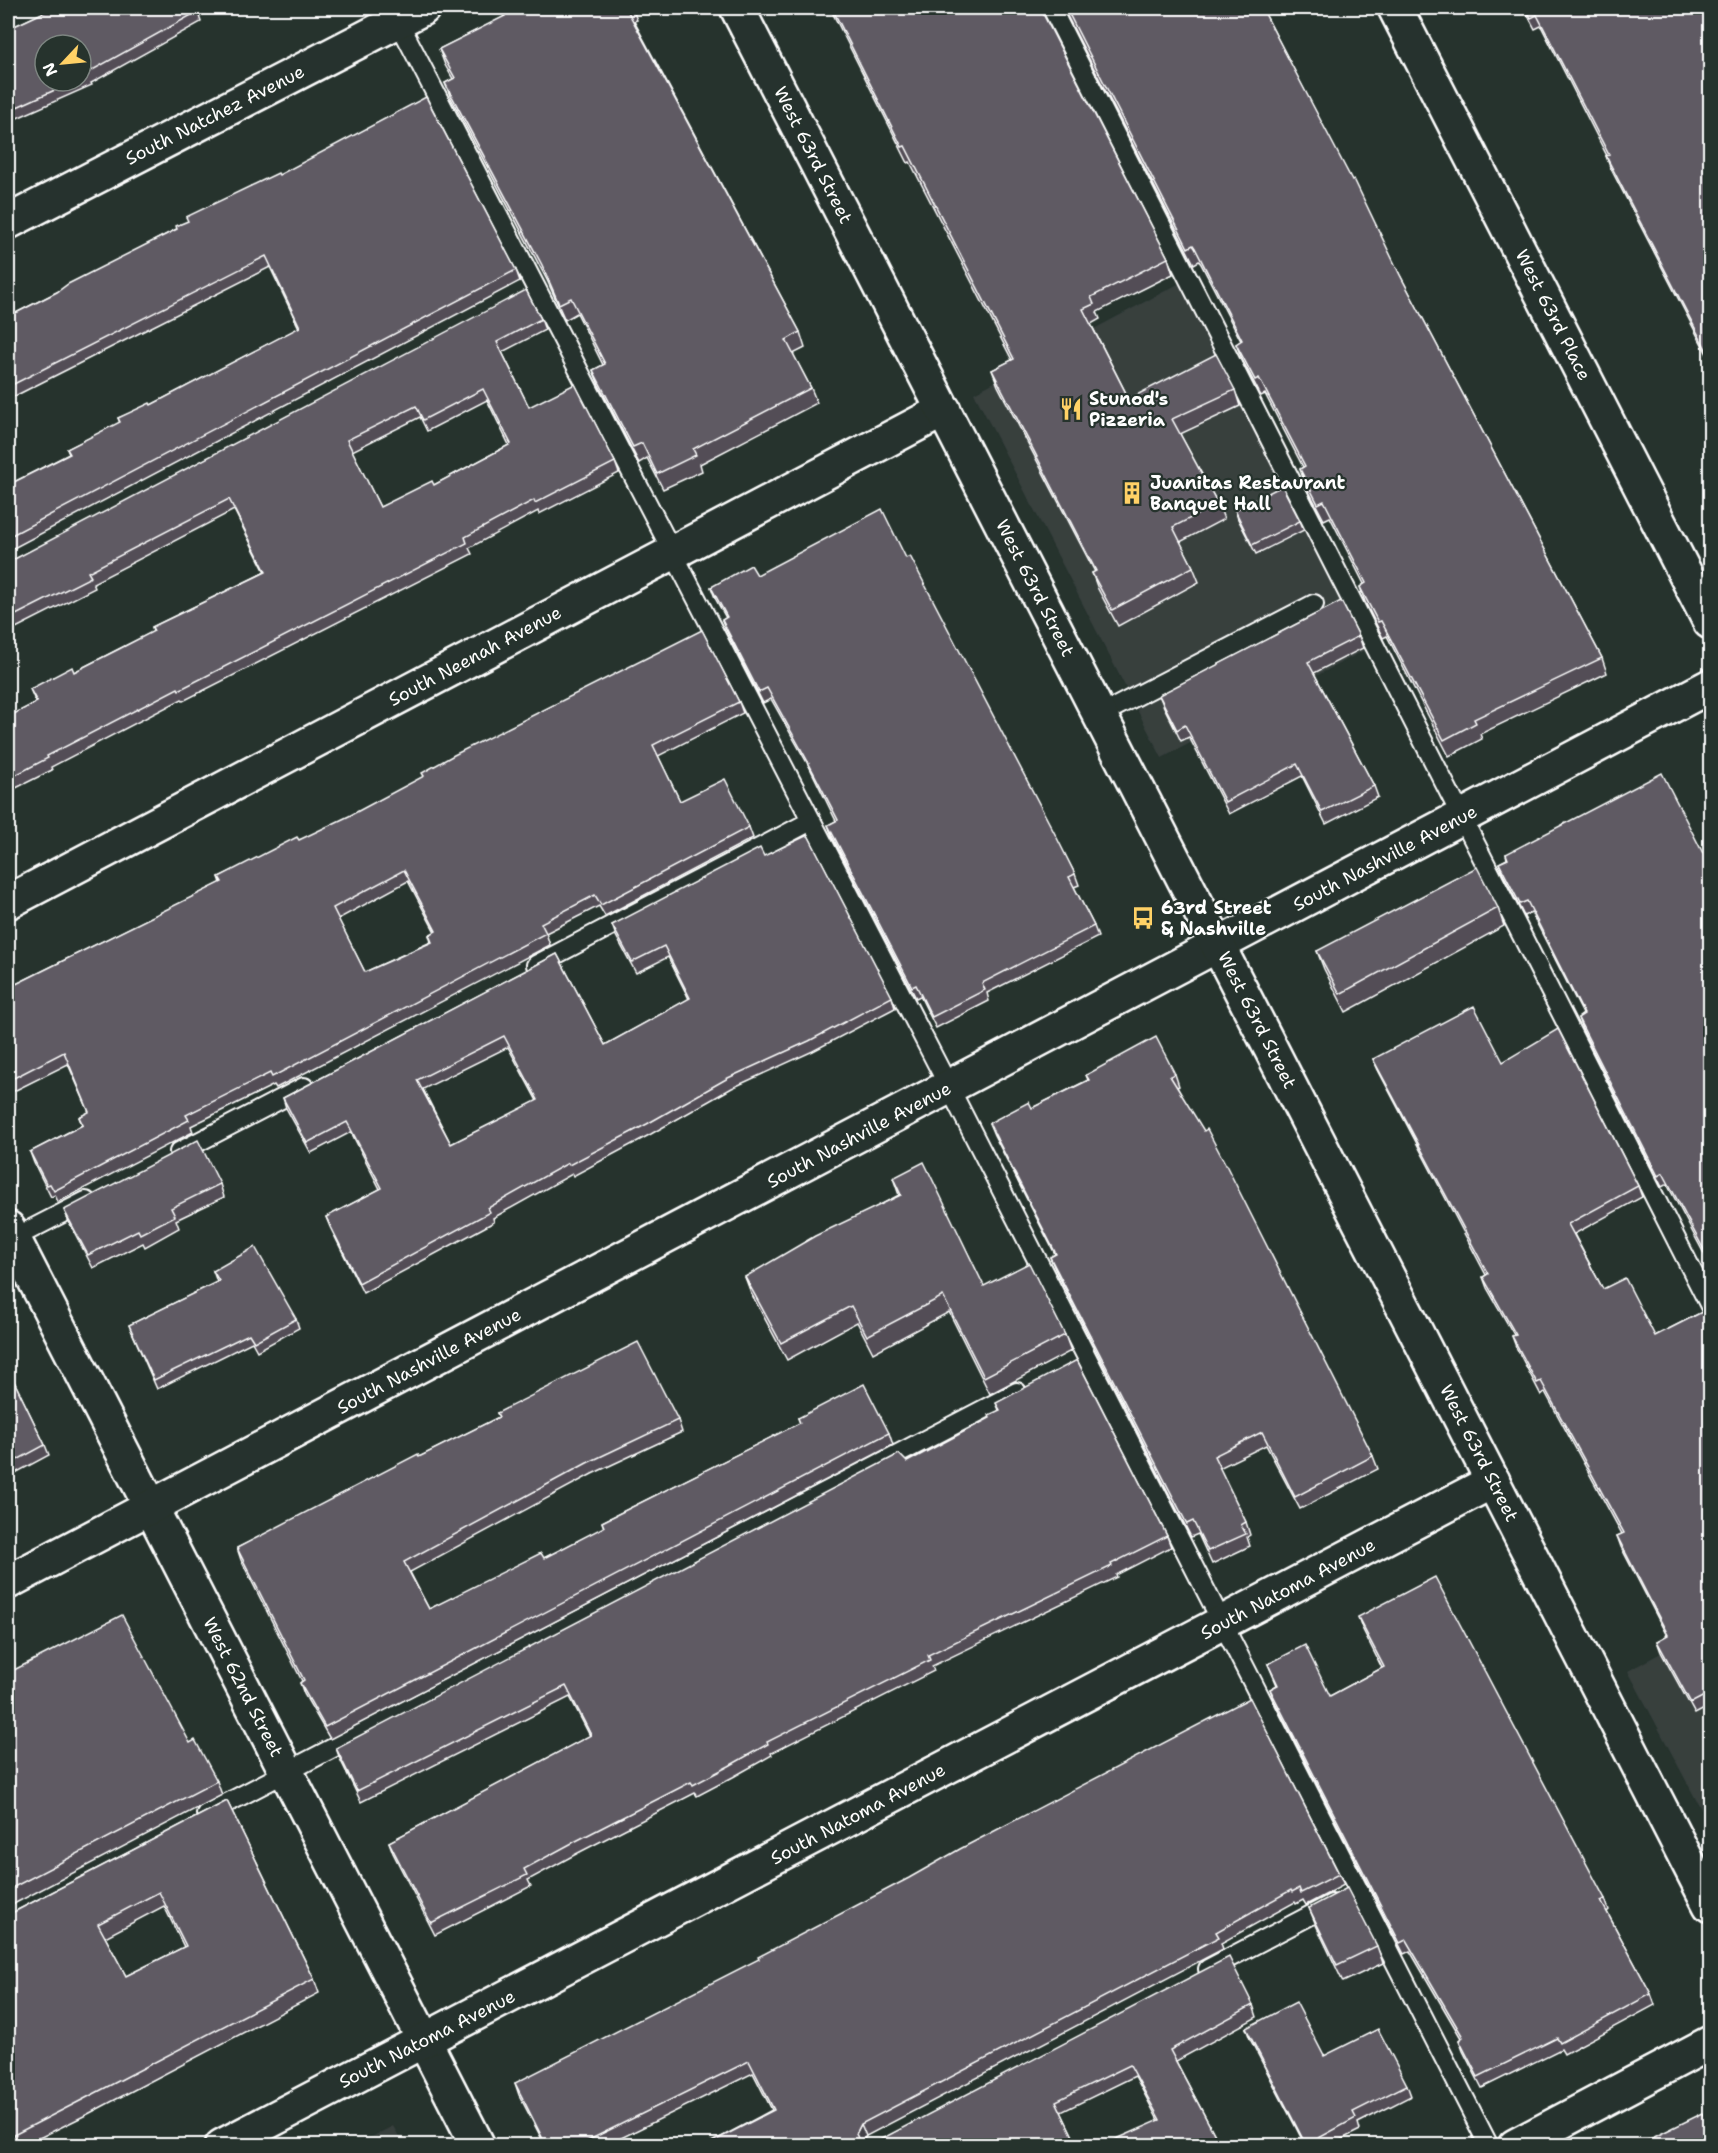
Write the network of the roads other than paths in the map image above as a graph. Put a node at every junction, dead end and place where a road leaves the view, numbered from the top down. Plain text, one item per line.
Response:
1 (738, 8) edge
2 (1051, 8) edge
3 (1395, 8) edge
4 (404, 12) edge
5 (8, 222) edge
6 (537, 285) junction
7 (515, 296) edge
8 (944, 410) junction
9 (673, 552) junction
10 (1314, 604) dead end
11 (1710, 622) edge
12 (1710, 687) edge
13 (1100, 715) junction
14 (1463, 817) junction
15 (811, 821) junction
16 (8, 902) edge
17 (1218, 945) junction
18 (525, 971) edge
19 (323, 1077) edge
20 (949, 1087) junction
21 (163, 1160) edge
22 (100, 1193) edge
23 (9, 1236) edge
24 (1710, 1306) edge
25 (1032, 1385) edge
26 (1493, 1482) junction
27 (151, 1508) junction
28 (8, 1582) edge
29 (1222, 1623) junction
30 (286, 1772) junction
31 (187, 1824) edge
32 (1359, 1890) junction
33 (1710, 1905) edge
34 (1189, 1979) edge
35 (424, 2040) junction
36 (1710, 2043) edge
37 (222, 2145) edge
38 (478, 2145) edge
39 (1489, 2145) edge
40 (1515, 2145) edge

1 - 8 street, West 63rd Street
2 - 14 lane
3 - 11 street, West 63rd Place
4 - 5 street, South Natchez Avenue
4 - 6 lane
6 - 7 lane
6 - 9 lane
8 - 9 street, South Neenah Avenue
8 - 13 street, West 63rd Street
9 - 15 lane
9 - 16 street, South Neenah Avenue
10 - 13 lane
12 - 14 street, South Nashville Avenue
13 - 17 street, West 63rd Street
14 - 17 street, South Nashville Avenue
14 - 24 lane
15 - 18 lane
15 - 20 lane
17 - 20 street, South Nashville Avenue
17 - 26 street, West 63rd Street
19 - 21 lane
20 - 27 street, South Nashville Avenue
20 - 29 lane
22 - 23 lane
23 - 27 street, West 62nd Street
25 - 30 lane
26 - 29 street, South Natoma Avenue
26 - 33 street, West 63rd Street
27 - 28 street, South Nashville Avenue
27 - 30 street, West 62nd Street
29 - 32 lane
29 - 35 street, South Natoma Avenue
30 - 31 lane
30 - 35 street, West 62nd Street
32 - 34 lane
32 - 39 lane
35 - 37 street, South Natoma Avenue
35 - 38 street, West 62nd Street
36 - 40 street

